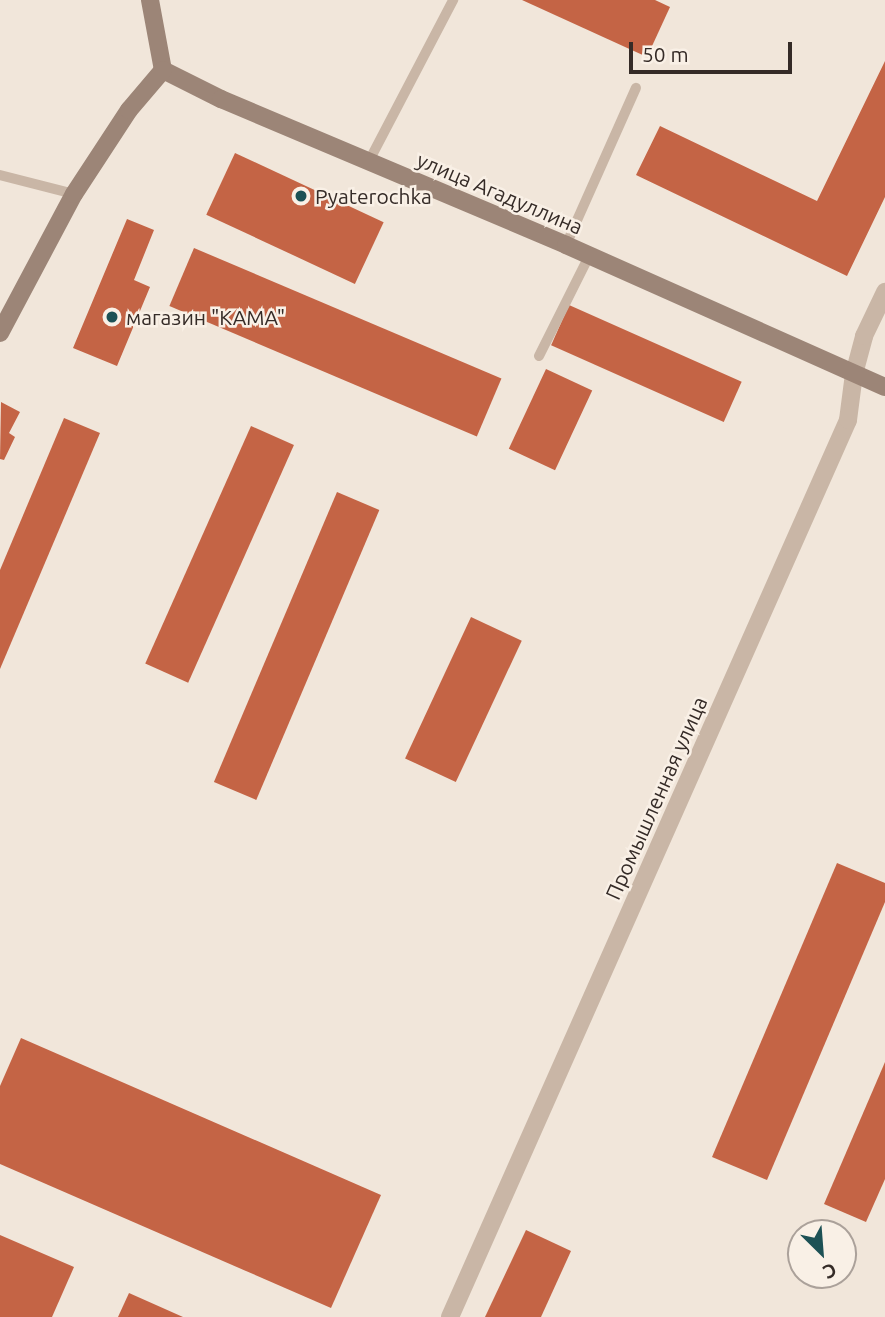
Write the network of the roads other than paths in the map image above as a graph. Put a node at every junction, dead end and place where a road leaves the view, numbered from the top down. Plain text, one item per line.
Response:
1 (150, 0) edge
2 (453, 0) edge
3 (163, 70) junction
4 (636, 88) dead end
5 (369, 161) junction
6 (0, 175) edge
7 (74, 194) junction
8 (566, 245) junction
9 (589, 256) junction
10 (885, 292) edge
11 (0, 333) edge
12 (539, 356) dead end
13 (854, 374) junction
14 (885, 387) edge
15 (450, 1317) edge

1 - 3 main road
2 - 5 lane
3 - 5 main road, улица Агадуллина
3 - 7 main road
4 - 8 lane
5 - 8 main road, улица Агадуллина
6 - 7 lane
7 - 11 main road
8 - 9 main road, улица Агадуллина
9 - 12 lane
9 - 13 main road, улица Агадуллина
10 - 13 street, Промышленная улица
13 - 14 main road, улица Агадуллина
13 - 15 street, Промышленная улица

